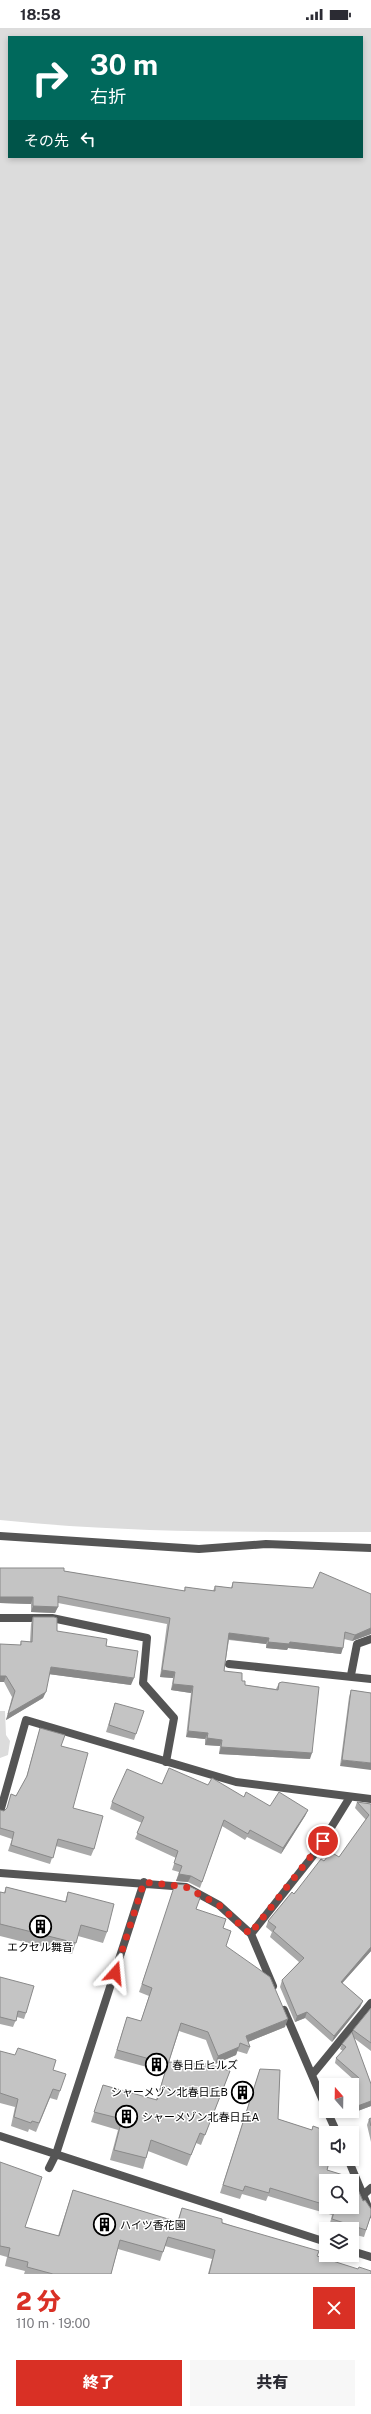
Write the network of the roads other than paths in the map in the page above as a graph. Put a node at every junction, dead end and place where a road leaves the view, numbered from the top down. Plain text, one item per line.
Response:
1 (0, 1536) edge
2 (371, 1548) edge
3 (0, 1618) edge
4 (371, 1639) edge
5 (229, 1664) dead end
6 (351, 1675) junction
7 (371, 1679) edge
8 (166, 1762) junction
9 (3, 1786) edge
10 (350, 1797) junction
11 (371, 1799) edge
12 (0, 1812) edge
13 (0, 1873) edge
14 (144, 1882) junction
15 (250, 1934) junction
16 (371, 2003) edge
17 (312, 2075) junction
18 (319, 2091) edge
19 (0, 2136) edge
20 (56, 2154) junction
21 (351, 2166) edge
22 (49, 2168) dead end
23 (371, 2188) edge
24 (363, 2195) junction
25 (371, 2214) edge
26 (319, 2240) edge
27 (359, 2253) edge
28 (371, 2257) edge

1 - 2 street
3 - 8 street
4 - 6 street
5 - 6 street
6 - 7 street
8 - 9 street
8 - 10 street
9 - 12 street
10 - 11 street
10 - 15 street
13 - 14 street
14 - 15 street
14 - 20 street
15 - 17 street
16 - 17 street
17 - 18 street
19 - 20 street
20 - 22 street
20 - 26 street
21 - 24 street
23 - 24 street
24 - 25 street
27 - 28 street

